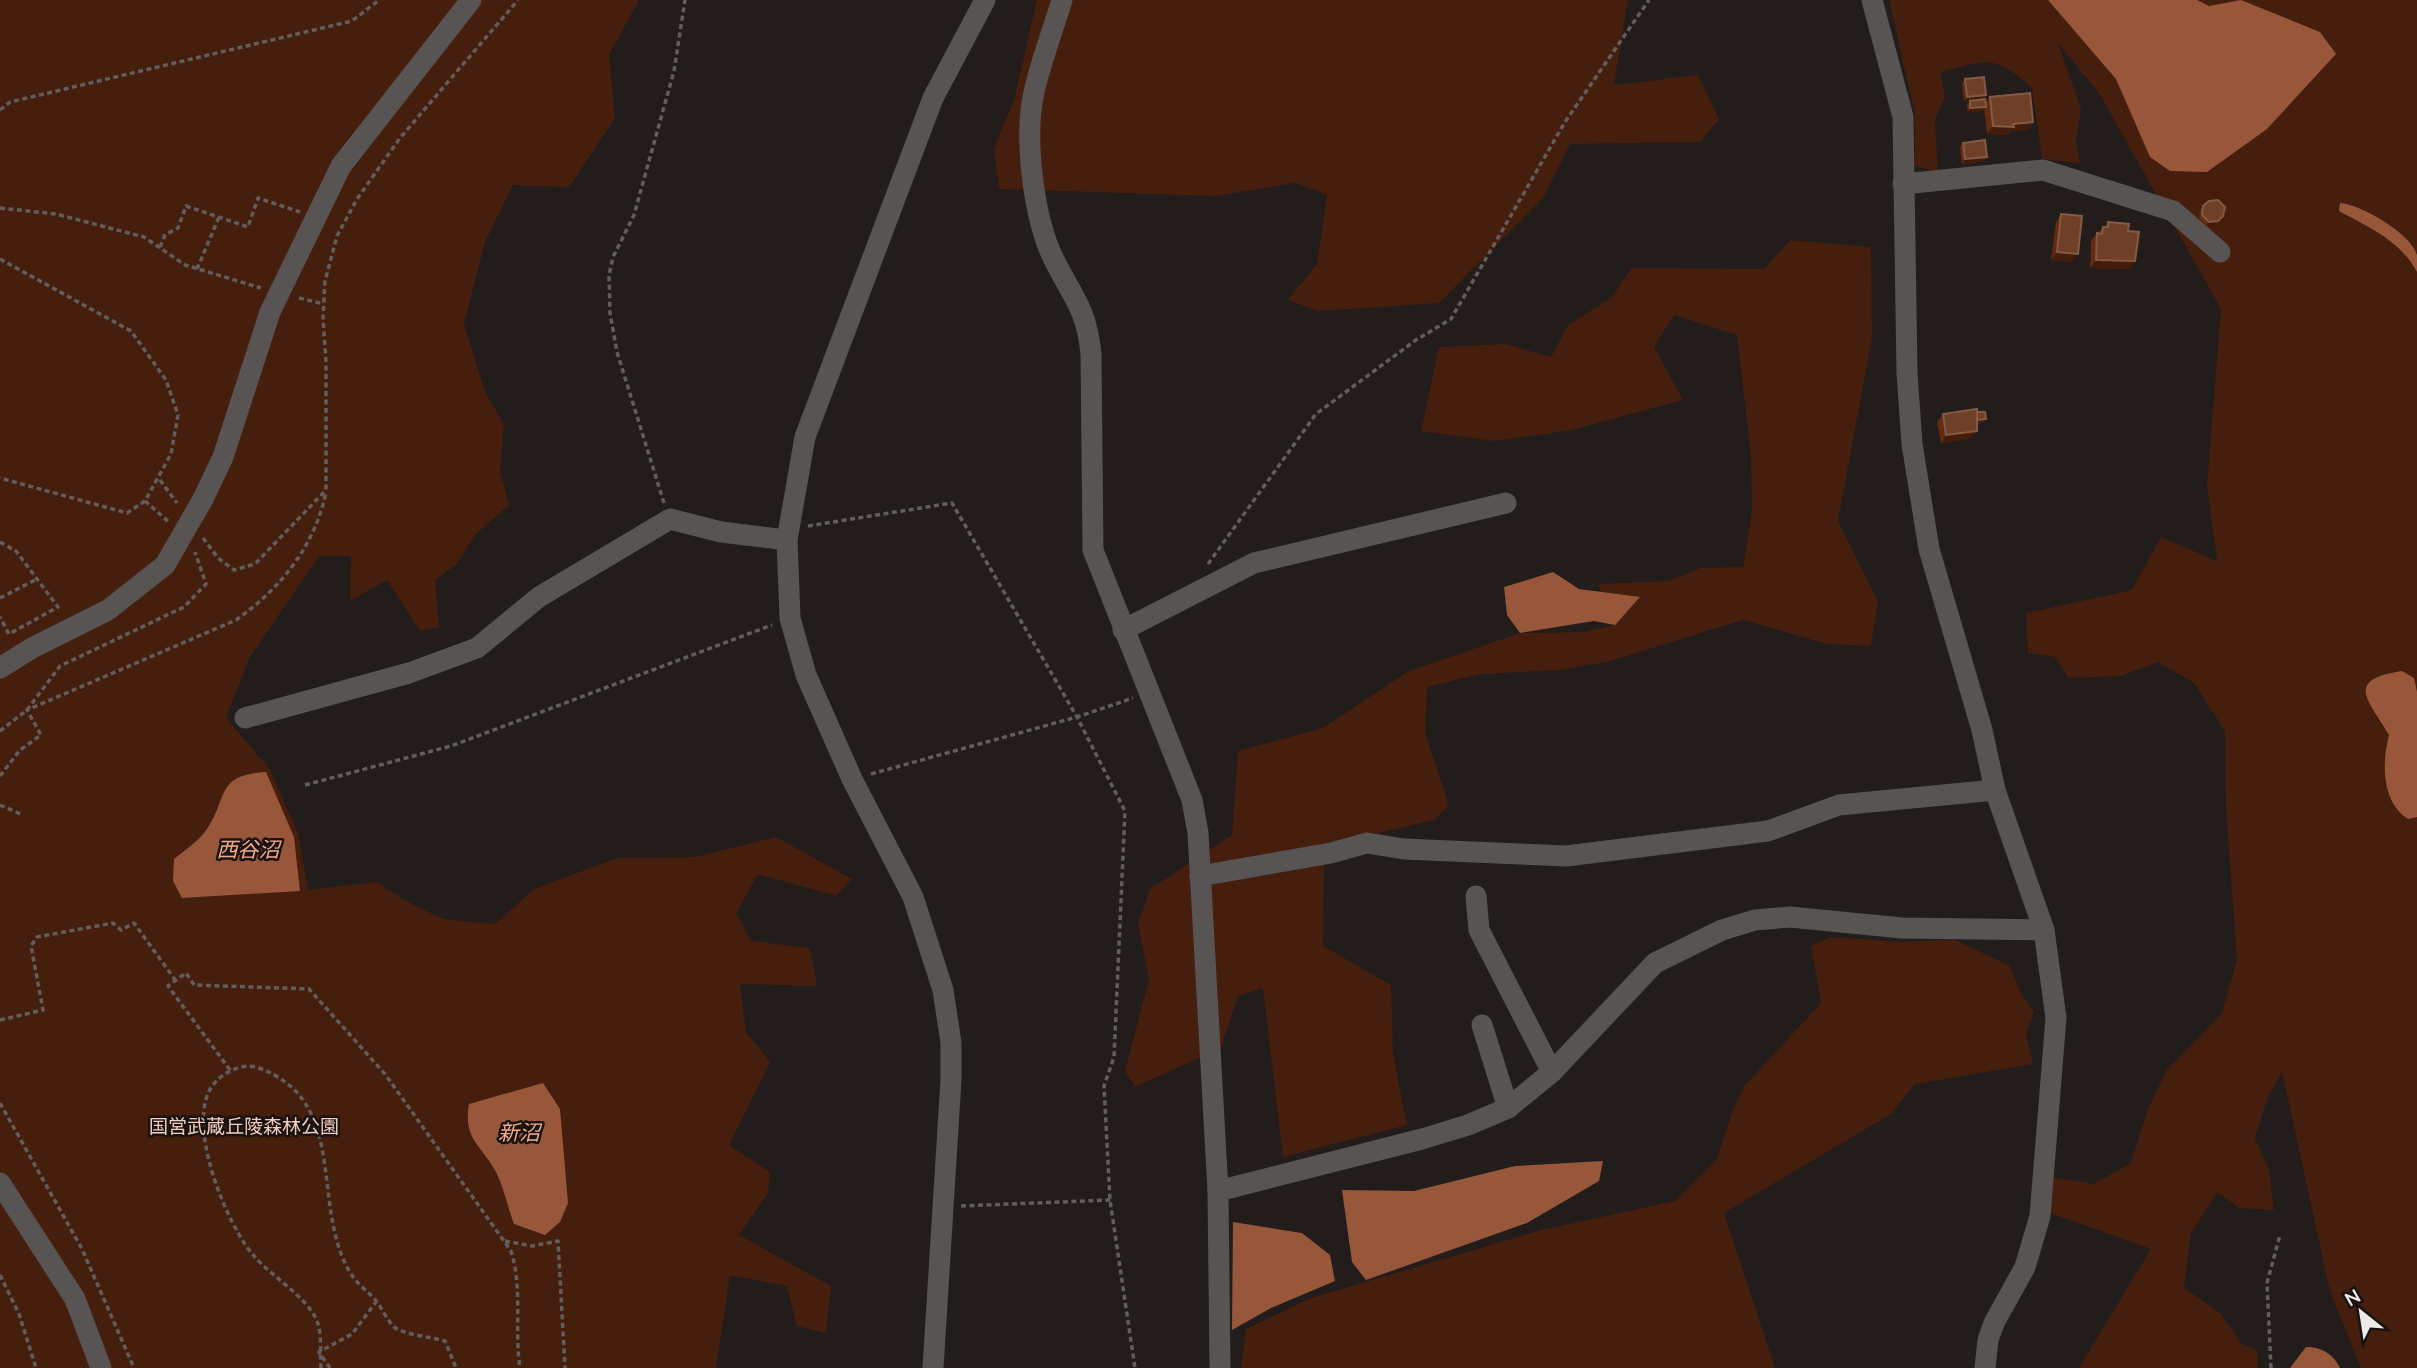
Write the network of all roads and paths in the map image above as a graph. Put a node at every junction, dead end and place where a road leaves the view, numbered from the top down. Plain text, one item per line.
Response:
1 (379, 0) edge
2 (471, 0) edge
3 (518, 0) edge
4 (685, 0) edge
5 (985, 0) edge
6 (1062, 0) edge
7 (1648, 0) edge
8 (1872, 0) edge
9 (0, 110) edge
10 (1903, 184) junction
11 (0, 208) edge
12 (219, 217) junction
13 (315, 217) junction
14 (159, 248) junction
15 (2220, 253) dead end
16 (0, 259) edge
17 (198, 269) junction
18 (278, 293) junction
19 (324, 303) junction
20 (0, 478) edge
21 (160, 480) junction
22 (326, 490) junction
23 (1506, 503) dead end
24 (185, 513) dead end
25 (670, 519) junction
26 (788, 535) junction
27 (201, 536) dead end
28 (0, 542) edge
29 (6, 546) junction
30 (0, 549) edge
31 (37, 579) junction
32 (1204, 591) junction
33 (0, 598) edge
34 (790, 618) junction
35 (0, 619) edge
36 (1123, 630) junction
37 (0, 668) edge
38 (1148, 686) junction
39 (1077, 717) junction
40 (245, 718) dead end
41 (0, 776) edge
42 (852, 779) junction
43 (305, 785) dead end
44 (1995, 790) junction
45 (0, 804) edge
46 (23, 815) dead end
47 (1331, 853) junction
48 (1371, 857) dead end
49 (1200, 876) junction
50 (1476, 896) dead end
51 (2044, 930) junction
52 (176, 981) junction
53 (0, 1020) edge
54 (1482, 1025) dead end
55 (230, 1070) junction
56 (1552, 1072) junction
57 (0, 1103) edge
58 (1508, 1108) junction
59 (0, 1183) edge
60 (1218, 1191) junction
61 (1110, 1200) junction
62 (945, 1206) junction
63 (2280, 1236) dead end
64 (503, 1240) junction
65 (0, 1275) edge
66 (376, 1301) junction
67 (320, 1352) junction
68 (1984, 1367) edge
69 (36, 1368) edge
70 (100, 1368) edge
71 (134, 1368) edge
72 (321, 1368) edge
73 (330, 1368) edge
74 (456, 1368) edge
75 (520, 1368) edge
76 (565, 1368) edge
77 (933, 1368) edge
78 (1135, 1368) edge
79 (1220, 1368) edge
80 (2271, 1368) edge

1 - 9 path
2 - 13 street
3 - 19 path
4 - 25 path
5 - 26 street
6 - 36 street
7 - 32 path
8 - 10 street
10 - 15 street
10 - 44 street
11 - 14 path
12 - 13 path
12 - 14 path
12 - 17 path
13 - 18 street
14 - 17 path
16 - 21 path
17 - 18 path
18 - 19 path
18 - 37 street, bridge
19 - 22 path
20 - 21 path
21 - 24 path
22 - 27 path
22 - 41 path
23 - 32 street
25 - 26 street
25 - 40 street
26 - 34 street
26 - 39 path
28 - 29 path
29 - 30 path
29 - 31 path
31 - 33 path
31 - 35 path
32 - 36 street
34 - 42 street
34 - 43 path
36 - 38 street
38 - 39 path
38 - 49 street
39 - 42 path
39 - 61 path
42 - 62 street
44 - 47 street
44 - 51 street
45 - 46 path
47 - 48 street
47 - 49 street
49 - 60 street
50 - 56 street
51 - 56 street
51 - 68 street
52 - 53 path
52 - 55 path
52 - 64 path
54 - 58 street
55 - 66 path
55 - 67 path
56 - 58 street
57 - 71 path
58 - 60 street
59 - 70 street
60 - 79 street
61 - 62 path
61 - 78 path
62 - 77 street
63 - 80 path
64 - 75 path
64 - 76 path
65 - 69 path
66 - 67 path
66 - 74 path
67 - 72 path
67 - 73 path

